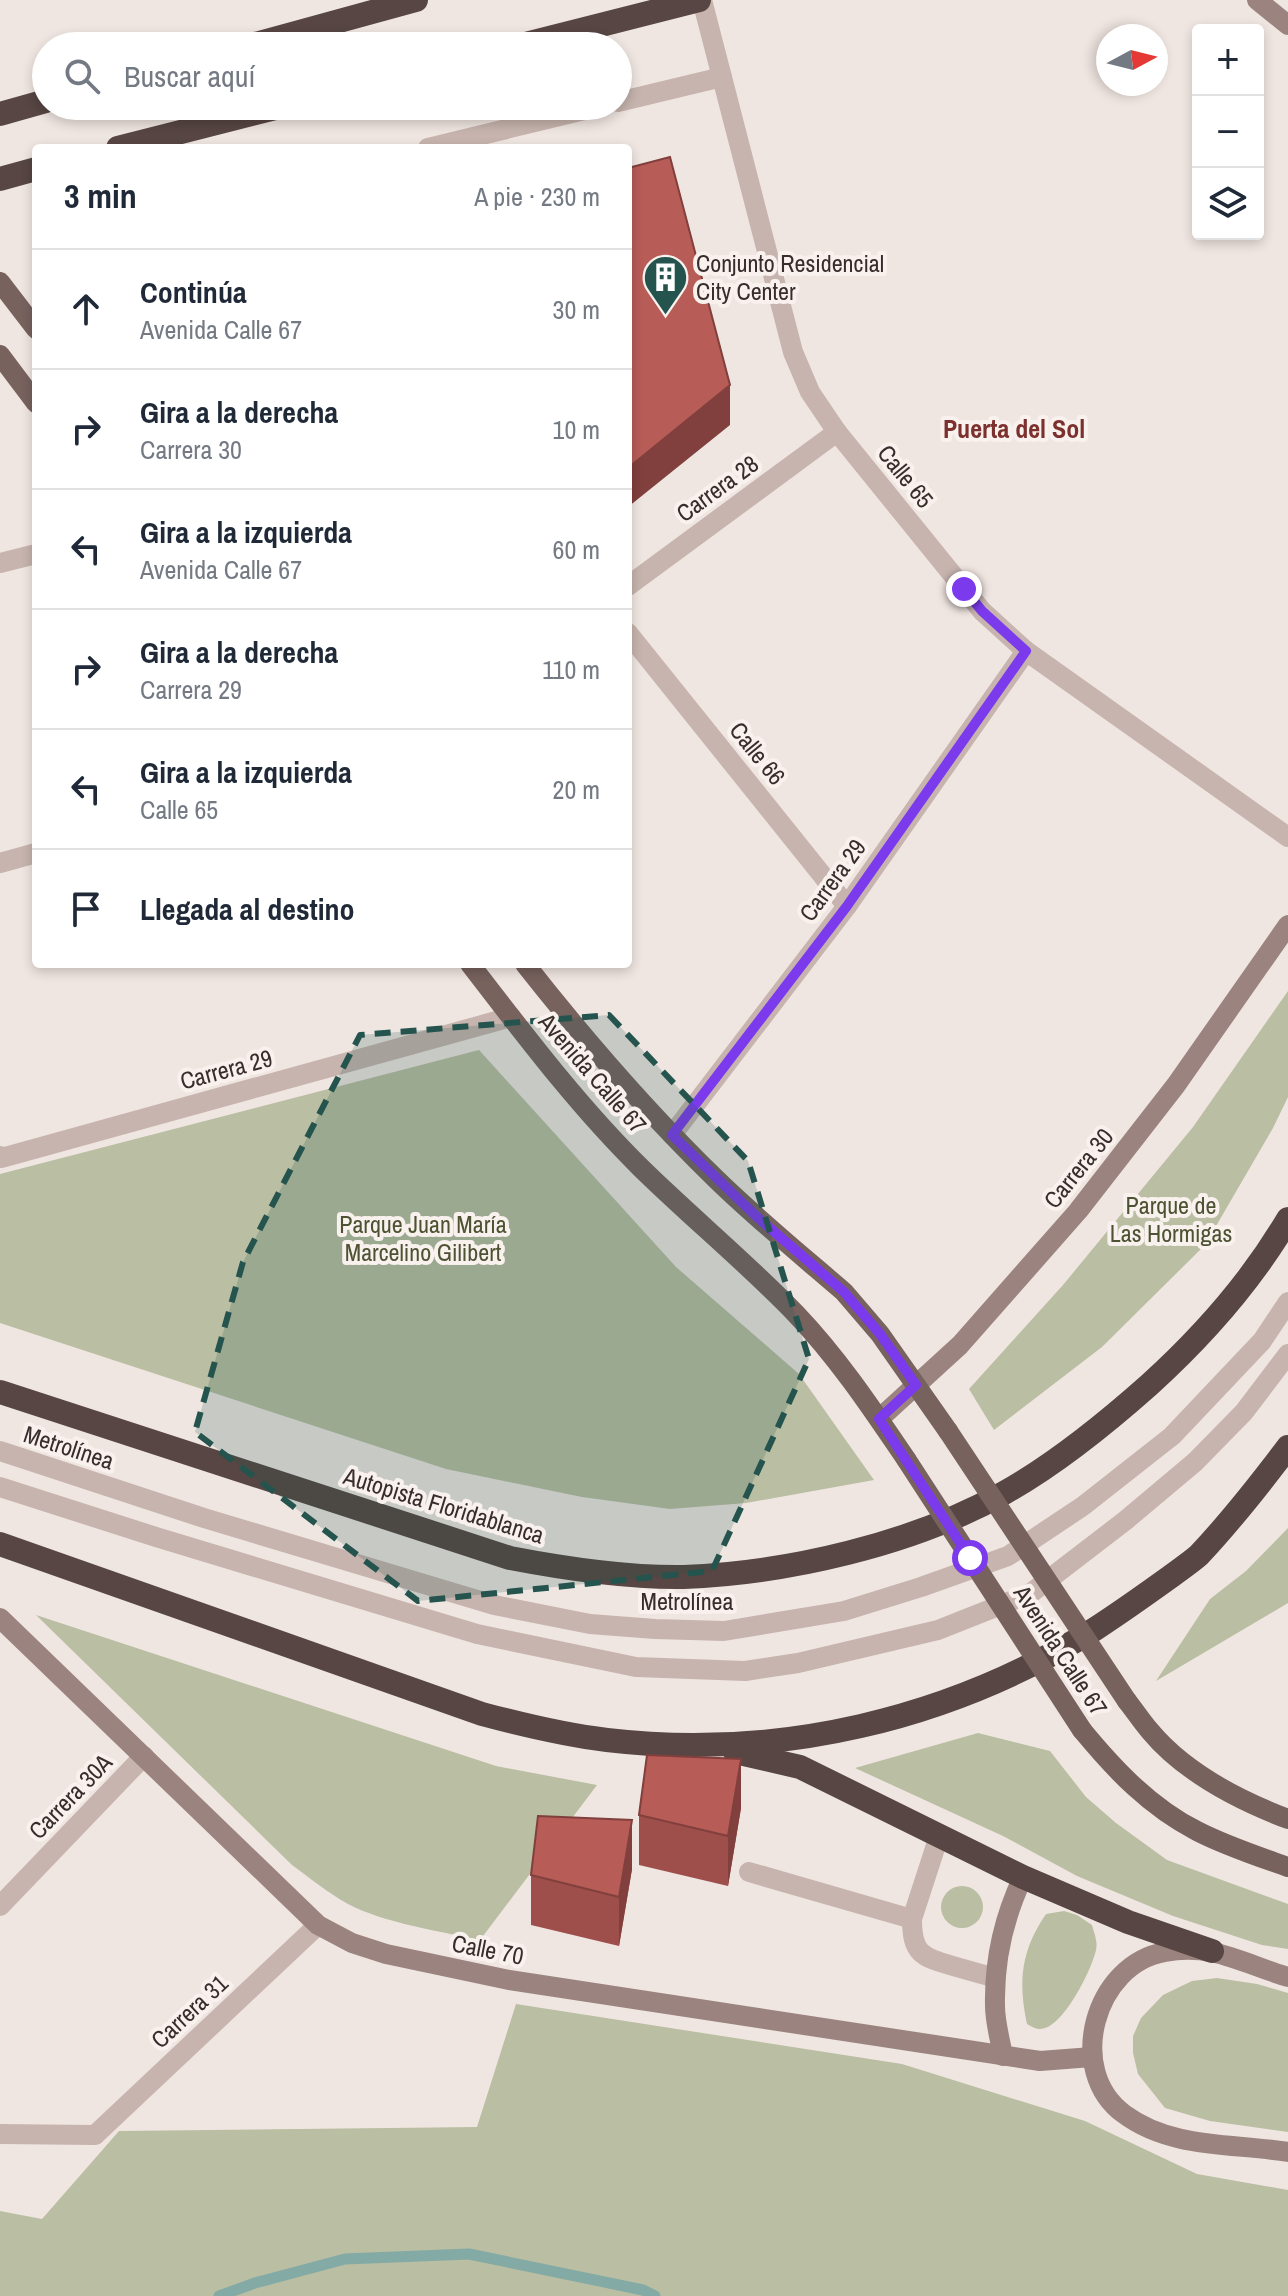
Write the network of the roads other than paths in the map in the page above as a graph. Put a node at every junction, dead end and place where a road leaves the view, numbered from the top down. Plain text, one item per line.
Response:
1 (416, 0) edge
2 (700, 0) edge
3 (1257, 0) edge
4 (1269, 0) edge
5 (1284, 22) edge
6 (299, 32) edge
7 (573, 32) edge
8 (722, 77) junction
9 (632, 99) edge
10 (32, 105) edge
11 (0, 114) edge
12 (228, 120) edge
13 (543, 120) edge
14 (134, 144) edge
15 (444, 144) edge
16 (32, 170) edge
17 (0, 179) edge
18 (0, 282) edge
19 (32, 324) edge
20 (0, 355) edge
21 (32, 398) edge
22 (837, 432) junction
23 (32, 555) edge
24 (0, 563) edge
25 (632, 583) edge
26 (632, 638) edge
27 (1026, 651) junction
28 (1288, 837) edge
29 (32, 854) edge
30 (0, 863) edge
31 (847, 906) junction
32 (1288, 925) edge
33 (473, 968) edge
34 (528, 968) edge
35 (511, 1017) junction
36 (672, 1135) junction
37 (1, 1157) edge
38 (1288, 1219) edge
39 (1288, 1302) edge
40 (1288, 1354) edge
41 (916, 1385) junction
42 (0, 1392) edge
43 (879, 1419) junction
44 (1288, 1447) edge
45 (0, 1451) edge
46 (0, 1487) edge
47 (0, 1544) edge
48 (0, 1618) edge
49 (710, 1745) junction
50 (144, 1756) junction
51 (1288, 1819) edge
52 (939, 1836) junction
53 (1288, 1867) edge
54 (749, 1872) dead end
55 (1023, 1877) junction
56 (0, 1906) edge
57 (912, 1919) junction
58 (318, 1925) junction
59 (1212, 1951) junction
60 (1288, 1977) edge
61 (996, 1978) junction
62 (1003, 2056) junction
63 (1092, 2057) junction
64 (0, 2134) edge
65 (1288, 2152) edge

1 - 6 highway
2 - 7 highway
2 - 8 street, Calle 65
3 - 5 street
4 - 5 street
8 - 9 street
8 - 22 street, Calle 65
10 - 11 highway
12 - 14 highway
13 - 15 street
16 - 17 highway
18 - 19 main road
20 - 21 main road
22 - 25 street, Carrera 28
22 - 27 street, Calle 65
23 - 24 street
26 - 31 street, Calle 66
27 - 28 street, Calle 65
27 - 31 street, Carrera 29
29 - 30 street
31 - 36 street, Carrera 29
32 - 41 street, Carrera 30
33 - 35 main road, Avenida Calle 67
34 - 36 main road, Avenida Calle 67
35 - 37 street, Carrera 29
35 - 43 main road, Avenida Calle 67
36 - 41 main road, Avenida Calle 67
38 - 42 highway, Autopista Floridablanca
39 - 45 street, Metrolínea
40 - 46 street
41 - 43 street, Carrera 30
41 - 51 main road, Avenida Calle 67, bridge
43 - 53 main road, Avenida Calle 67, bridge
44 - 49 highway
47 - 49 highway
48 - 50 street, Calle 70
49 - 52 highway
50 - 56 street, Carrera 30A
50 - 58 street, Calle 70
52 - 55 highway
52 - 57 street
54 - 57 street
55 - 59 highway
55 - 61 street
57 - 61 street
58 - 62 street, Calle 70
58 - 64 street, Carrera 31
59 - 60 street
59 - 63 street
61 - 62 street
62 - 63 street, Calle 70
63 - 65 street

